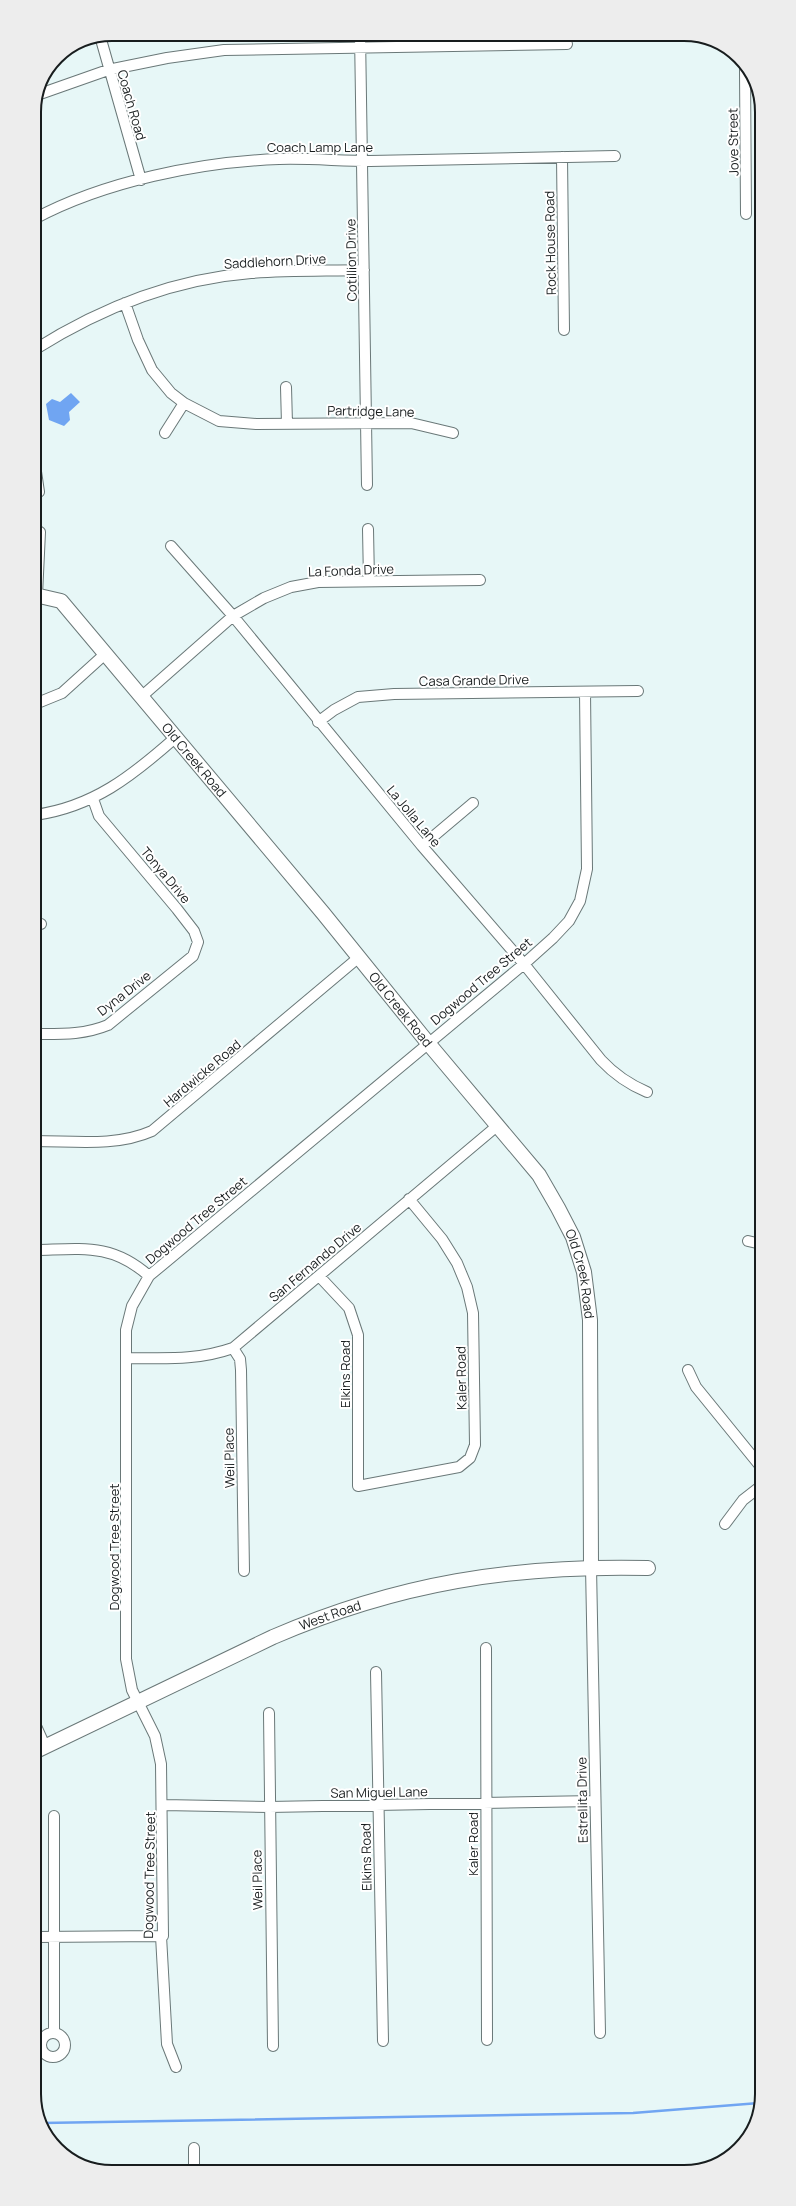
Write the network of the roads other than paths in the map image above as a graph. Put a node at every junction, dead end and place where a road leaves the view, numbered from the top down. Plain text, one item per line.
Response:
1 (360, 41) edge
2 (101, 42) edge
3 (567, 44) dead end
4 (360, 46) junction
5 (108, 70) junction
6 (745, 76) edge
7 (44, 93) edge
8 (615, 156) dead end
9 (562, 157) junction
10 (362, 161) junction
11 (140, 180) junction
12 (746, 214) dead end
13 (41, 216) edge
14 (364, 270) junction
15 (125, 303) junction
16 (564, 330) dead end
17 (41, 346) edge
18 (286, 387) dead end
19 (184, 403) junction
20 (366, 423) junction
21 (287, 424) junction
22 (453, 433) dead end
23 (165, 434) dead end
24 (367, 486) dead end
25 (368, 529) dead end
26 (171, 546) dead end
27 (480, 580) dead end
28 (369, 581) junction
29 (41, 596) edge
30 (233, 616) junction
31 (104, 655) junction
32 (638, 691) dead end
33 (585, 692) junction
34 (140, 697) junction
35 (41, 702) edge
36 (318, 722) junction
37 (175, 738) junction
38 (93, 799) junction
39 (473, 803) dead end
40 (41, 814) edge
41 (422, 846) junction
42 (358, 958) junction
43 (524, 964) junction
44 (178, 968) joint
45 (41, 1034) edge
46 (428, 1043) junction
47 (647, 1092) dead end
48 (497, 1126) junction
49 (41, 1141) edge
50 (410, 1199) junction
51 (748, 1241) dead end
52 (755, 1243) edge
53 (41, 1250) edge
54 (149, 1276) junction
55 (318, 1276) junction
56 (233, 1348) junction
57 (126, 1358) junction
58 (688, 1370) dead end
59 (755, 1460) edge
60 (358, 1486) joint
61 (755, 1491) edge
62 (725, 1524) dead end
63 (591, 1567) junction
64 (648, 1568) dead end
65 (244, 1571) dead end
66 (486, 1648) dead end
67 (376, 1672) dead end
68 (138, 1702) junction
69 (269, 1713) dead end
70 (41, 1749) edge
71 (595, 1801) junction
72 (486, 1804) junction
73 (163, 1805) junction
74 (378, 1805) junction
75 (269, 1807) junction
76 (54, 1816) dead end
77 (161, 1936) junction
78 (41, 1937) edge
79 (54, 1937) junction
80 (54, 2033) dead end
81 (600, 2033) dead end
82 (487, 2040) dead end
83 (383, 2041) dead end
84 (273, 2046) dead end
85 (176, 2067) dead end
86 (194, 2148) dead end
87 (194, 2165) edge

1 - 4 street, Cotillion Drive
2 - 5 street, Coach Road
3 - 4 street
4 - 5 street
4 - 10 street, Cotillion Drive
5 - 7 street
5 - 11 street, Coach Road
6 - 12 street, Jove Street
8 - 9 street, Coach Lamp Lane
9 - 10 street, Coach Lamp Lane
9 - 16 street, Rock House Road
10 - 11 street, Coach Lamp Lane
10 - 14 street, Cotillion Drive
11 - 13 street, Coach Lamp Lane
14 - 15 street, Saddlehorn Drive
14 - 20 street, Cotillion Drive
15 - 17 street, Saddlehorn Drive
15 - 19 street, Partridge Lane
18 - 21 street
19 - 21 street, Partridge Lane
19 - 23 street
20 - 21 street, Partridge Lane
20 - 22 street, Partridge Lane
20 - 24 street, Cotillion Drive
25 - 28 street
26 - 30 street, La Jolla Lane
27 - 28 street, La Fonda Drive
28 - 30 street, La Fonda Drive
29 - 31 street, Old Creek Road
30 - 34 street, La Fonda Drive
30 - 36 street, La Jolla Lane
31 - 34 street, Old Creek Road
31 - 35 street
32 - 33 street, Casa Grande Drive
33 - 36 street, Casa Grande Drive
33 - 43 street, Dogwood Tree Street
34 - 37 street, Old Creek Road
36 - 41 street, La Jolla Lane
37 - 38 street
37 - 42 street, Old Creek Road
38 - 40 street
38 - 44 street, Tonya Drive
39 - 41 street
41 - 43 street, La Jolla Lane
42 - 46 street, Old Creek Road
42 - 49 street, Hardwicke Road
43 - 46 street, Dogwood Tree Street
43 - 47 street, La Jolla Lane
44 - 45 street, Dyna Drive
46 - 48 street, Old Creek Road
46 - 54 street, Dogwood Tree Street
48 - 50 street, San Fernando Drive
48 - 63 street, Old Creek Road
50 - 55 street, San Fernando Drive
50 - 60 street, Kaler Road
51 - 52 street
53 - 54 street
54 - 57 street, Dogwood Tree Street
55 - 56 street, San Fernando Drive
55 - 60 street, Elkins Road
56 - 57 street, San Fernando Drive
56 - 65 street, Weil Place
57 - 68 street, Dogwood Tree Street
58 - 59 street
61 - 62 street
63 - 64 street, West Road
63 - 68 street, West Road
63 - 71 street, Estrellita Drive
66 - 72 street, Kaler Road
67 - 74 street, Elkins Road
68 - 70 street, West Road
68 - 73 street, Dogwood Tree Street
69 - 75 street, Weil Place
71 - 72 street, San Miguel Lane
71 - 81 street, Estrellita Drive
72 - 74 street, San Miguel Lane
72 - 82 street, Kaler Road
73 - 75 street, San Miguel Lane
73 - 77 street, Dogwood Tree Street
74 - 75 street, San Miguel Lane
74 - 83 street, Elkins Road
75 - 84 street, Weil Place
76 - 79 street
77 - 79 street
77 - 85 street, Dogwood Tree Street
78 - 79 street
79 - 80 street
86 - 87 street

